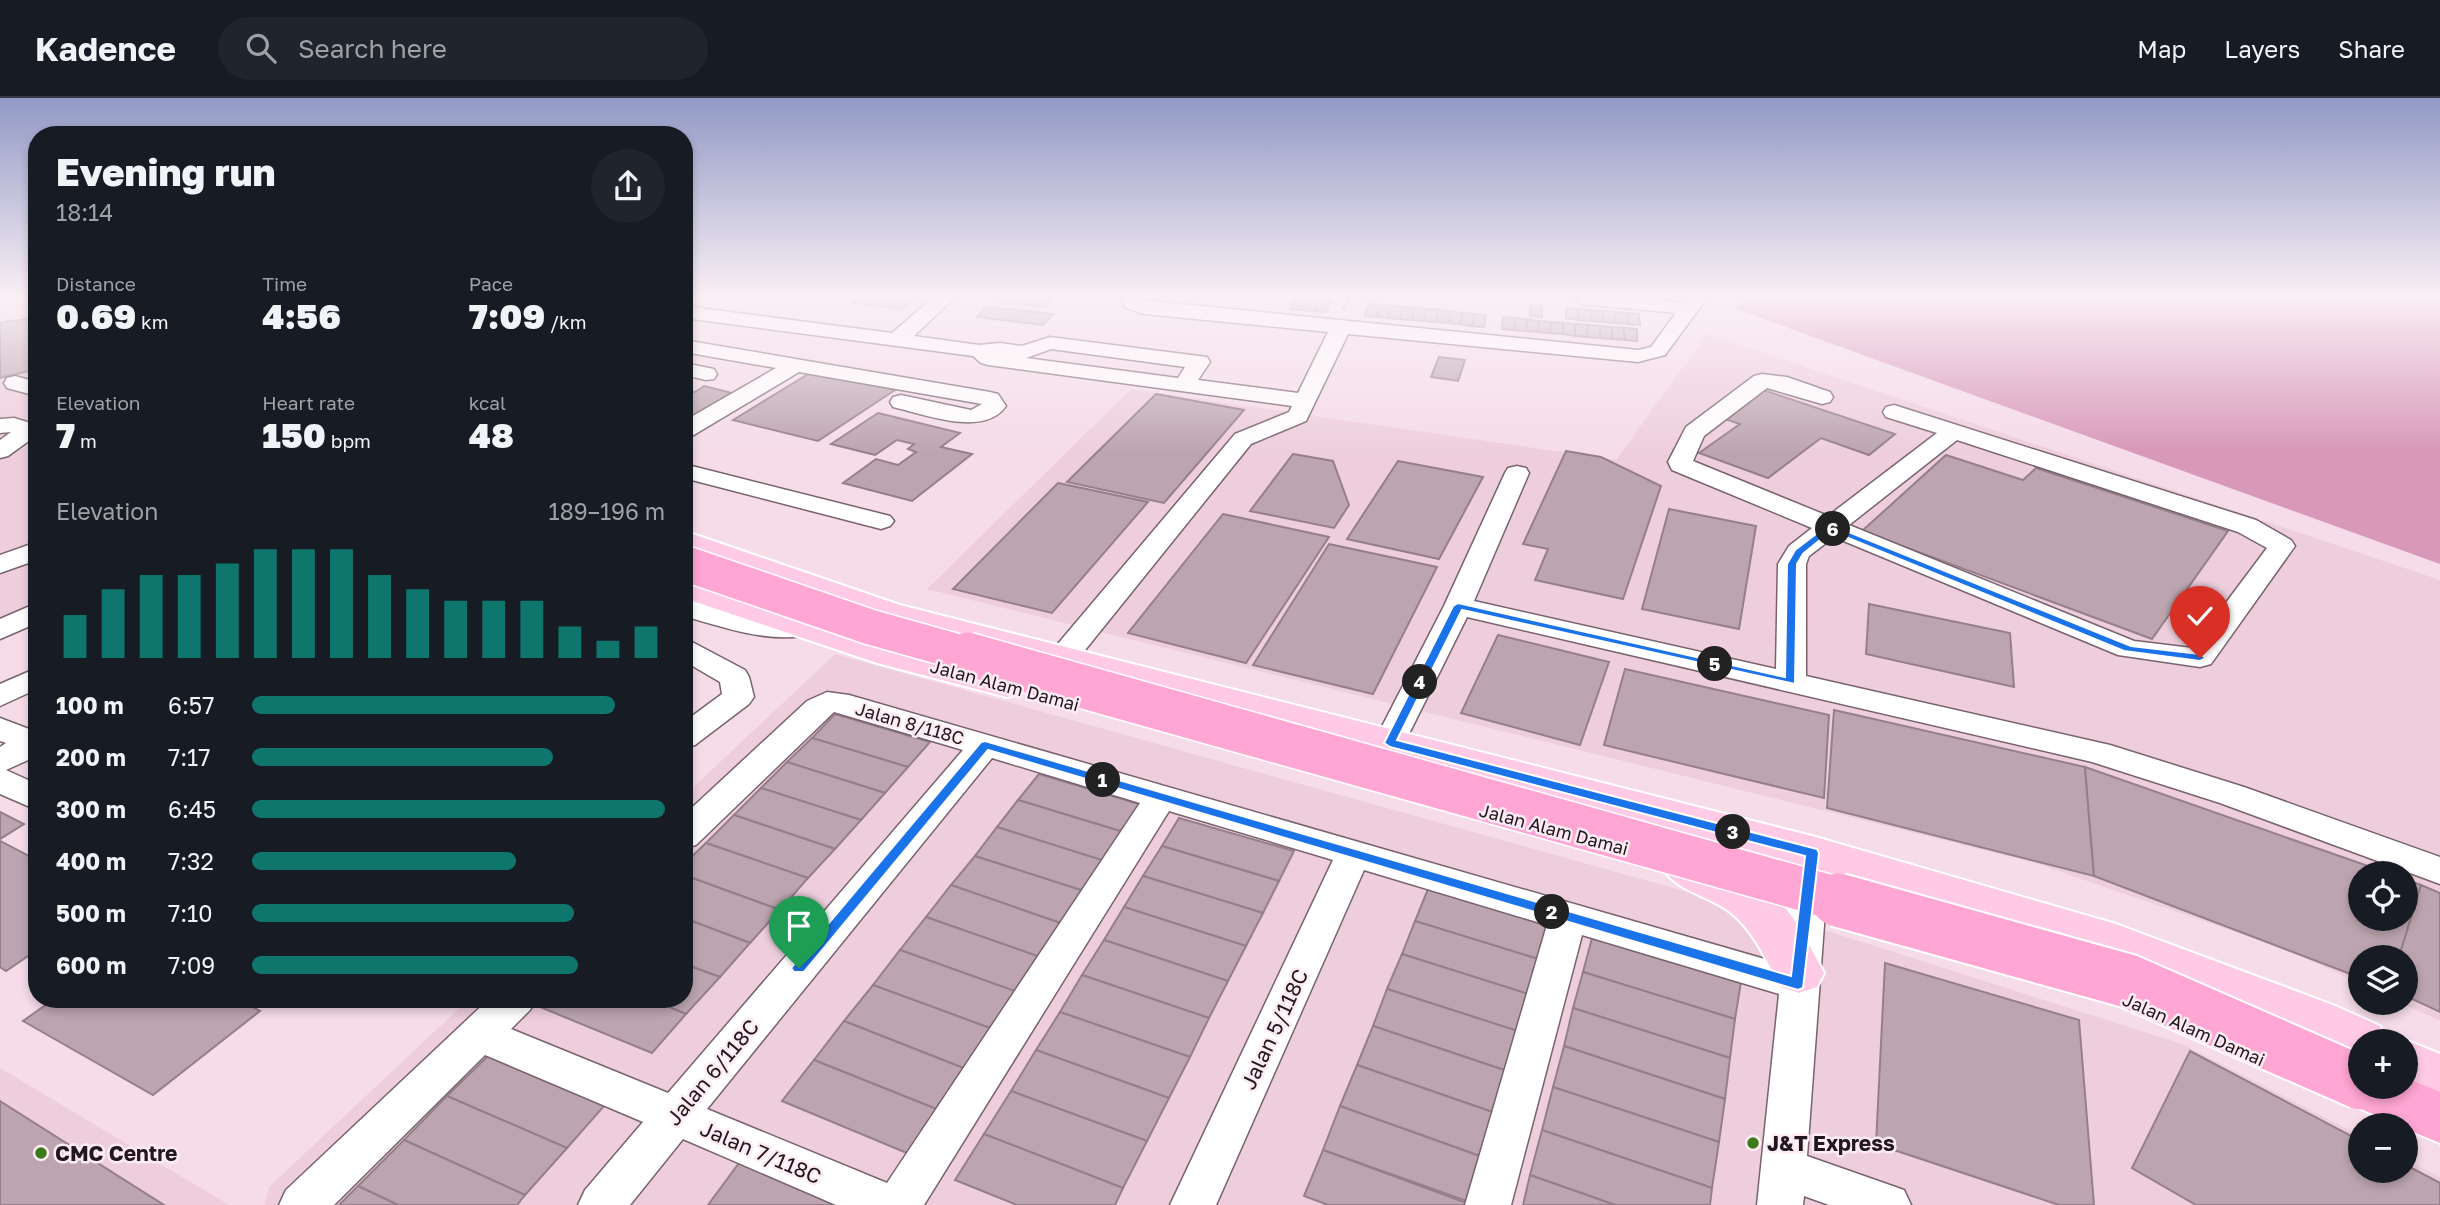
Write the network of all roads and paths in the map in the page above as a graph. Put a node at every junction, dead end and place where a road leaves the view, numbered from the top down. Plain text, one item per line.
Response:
1 (704, 350) edge
2 (969, 350) edge
3 (993, 350) edge
4 (1005, 350) edge
5 (1030, 350) edge
6 (1102, 350) edge
7 (1330, 350) edge
8 (1591, 350) edge
9 (1659, 350) edge
10 (795, 366) junction
11 (693, 371) edge
12 (706, 374) dead end
13 (15, 383) dead end
14 (28, 387) edge
15 (1263, 396) junction
16 (1822, 397) dead end
17 (1305, 401) junction
18 (901, 402) dead end
19 (1894, 412) dead end
20 (0, 426) edge
21 (693, 426) edge
22 (28, 430) edge
23 (28, 431) edge
24 (1953, 432) junction
25 (1243, 439) junction
26 (0, 451) edge
27 (693, 473) edge
28 (1517, 473) dead end
29 (881, 521) dead end
30 (1823, 533) junction
31 (693, 544) edge
32 (28, 554) edge
33 (693, 560) edge
34 (0, 565) edge
35 (693, 566) edge
36 (693, 589) edge
37 (1458, 606) junction
38 (693, 610) edge
39 (28, 616) edge
40 (809, 628) junction
41 (0, 630) edge
42 (693, 654) edge
43 (1063, 659) junction
44 (28, 682) edge
45 (1791, 682) junction
46 (1035, 692) junction
47 (0, 696) edge
48 (0, 728) edge
49 (693, 731) edge
50 (28, 741) edge
51 (1390, 743) junction
52 (985, 745) junction
53 (28, 747) edge
54 (0, 761) edge
55 (0, 780) edge
56 (28, 794) edge
57 (1161, 797) junction
58 (693, 827) edge
59 (1354, 853) junction
60 (1675, 861) junction
61 (2440, 871) edge
62 (1809, 874) junction
63 (1568, 916) junction
64 (1799, 979) junction
65 (506, 1008) edge
66 (479, 1034) junction
67 (2348, 1036) edge
68 (2348, 1054) edge
69 (2418, 1069) edge
70 (2348, 1077) edge
71 (2440, 1079) edge
72 (2418, 1082) edge
73 (2440, 1092) edge
74 (2396, 1099) edge
75 (2377, 1113) edge
76 (675, 1116) junction
77 (2440, 1118) edge
78 (2418, 1132) edge
79 (2440, 1142) edge
80 (1781, 1187) edge
81 (302, 1205) edge
82 (601, 1205) edge
83 (888, 1205) edge
84 (898, 1205) edge
85 (1193, 1205) edge
86 (1488, 1205) edge
87 (1888, 1205) edge

1 - 10 street
2 - 3 street
4 - 5 street
6 - 15 street
7 - 17 street
8 - 9 street
10 - 18 street
10 - 21 street
11 - 12 street
13 - 14 street
15 - 17 street
15 - 25 street
16 - 30 street
17 - 25 street
19 - 24 street
20 - 22 street
23 - 26 street
24 - 30 street
24 - 30 street
25 - 43 street
27 - 29 street
28 - 37 street
30 - 45 street
31 - 43 main road, Jalan Alam Damai
32 - 34 street
33 - 68 highway
35 - 70 highway, bridge
36 - 40 main road, Jalan Alam Damai
37 - 45 street
37 - 51 street
38 - 40 street
39 - 41 street
40 - 46 main road, Jalan Alam Damai
42 - 49 street
43 - 46 street
43 - 51 main road, Jalan Alam Damai
44 - 47 street
45 - 61 street
46 - 60 main road, Jalan Alam Damai
48 - 50 street
51 - 62 main road, Jalan Alam Damai
52 - 57 street, Jalan 8/118C
52 - 58 street, Jalan 8/118C
52 - 76 street, Jalan 6/118C
53 - 54 street
55 - 56 street
57 - 59 street, Jalan 8/118C
57 - 84 street
59 - 63 street, Jalan 8/118C
59 - 85 street, Jalan 5/118C
60 - 62 main road, Jalan Alam Damai
60 - 64 main road
62 - 64 street
62 - 67 main road, Jalan Alam Damai
62 - 75 main road, Jalan Alam Damai
63 - 64 street, Jalan 8/118C
63 - 86 street
64 - 80 street
65 - 66 street
66 - 76 street, Jalan 7/118C
66 - 81 street
69 - 71 main road
72 - 73 highway
74 - 77 highway
76 - 82 street, Jalan 6/118C
76 - 83 street, Jalan 7/118C
78 - 79 main road, Jalan Alam Damai
80 - 87 street

